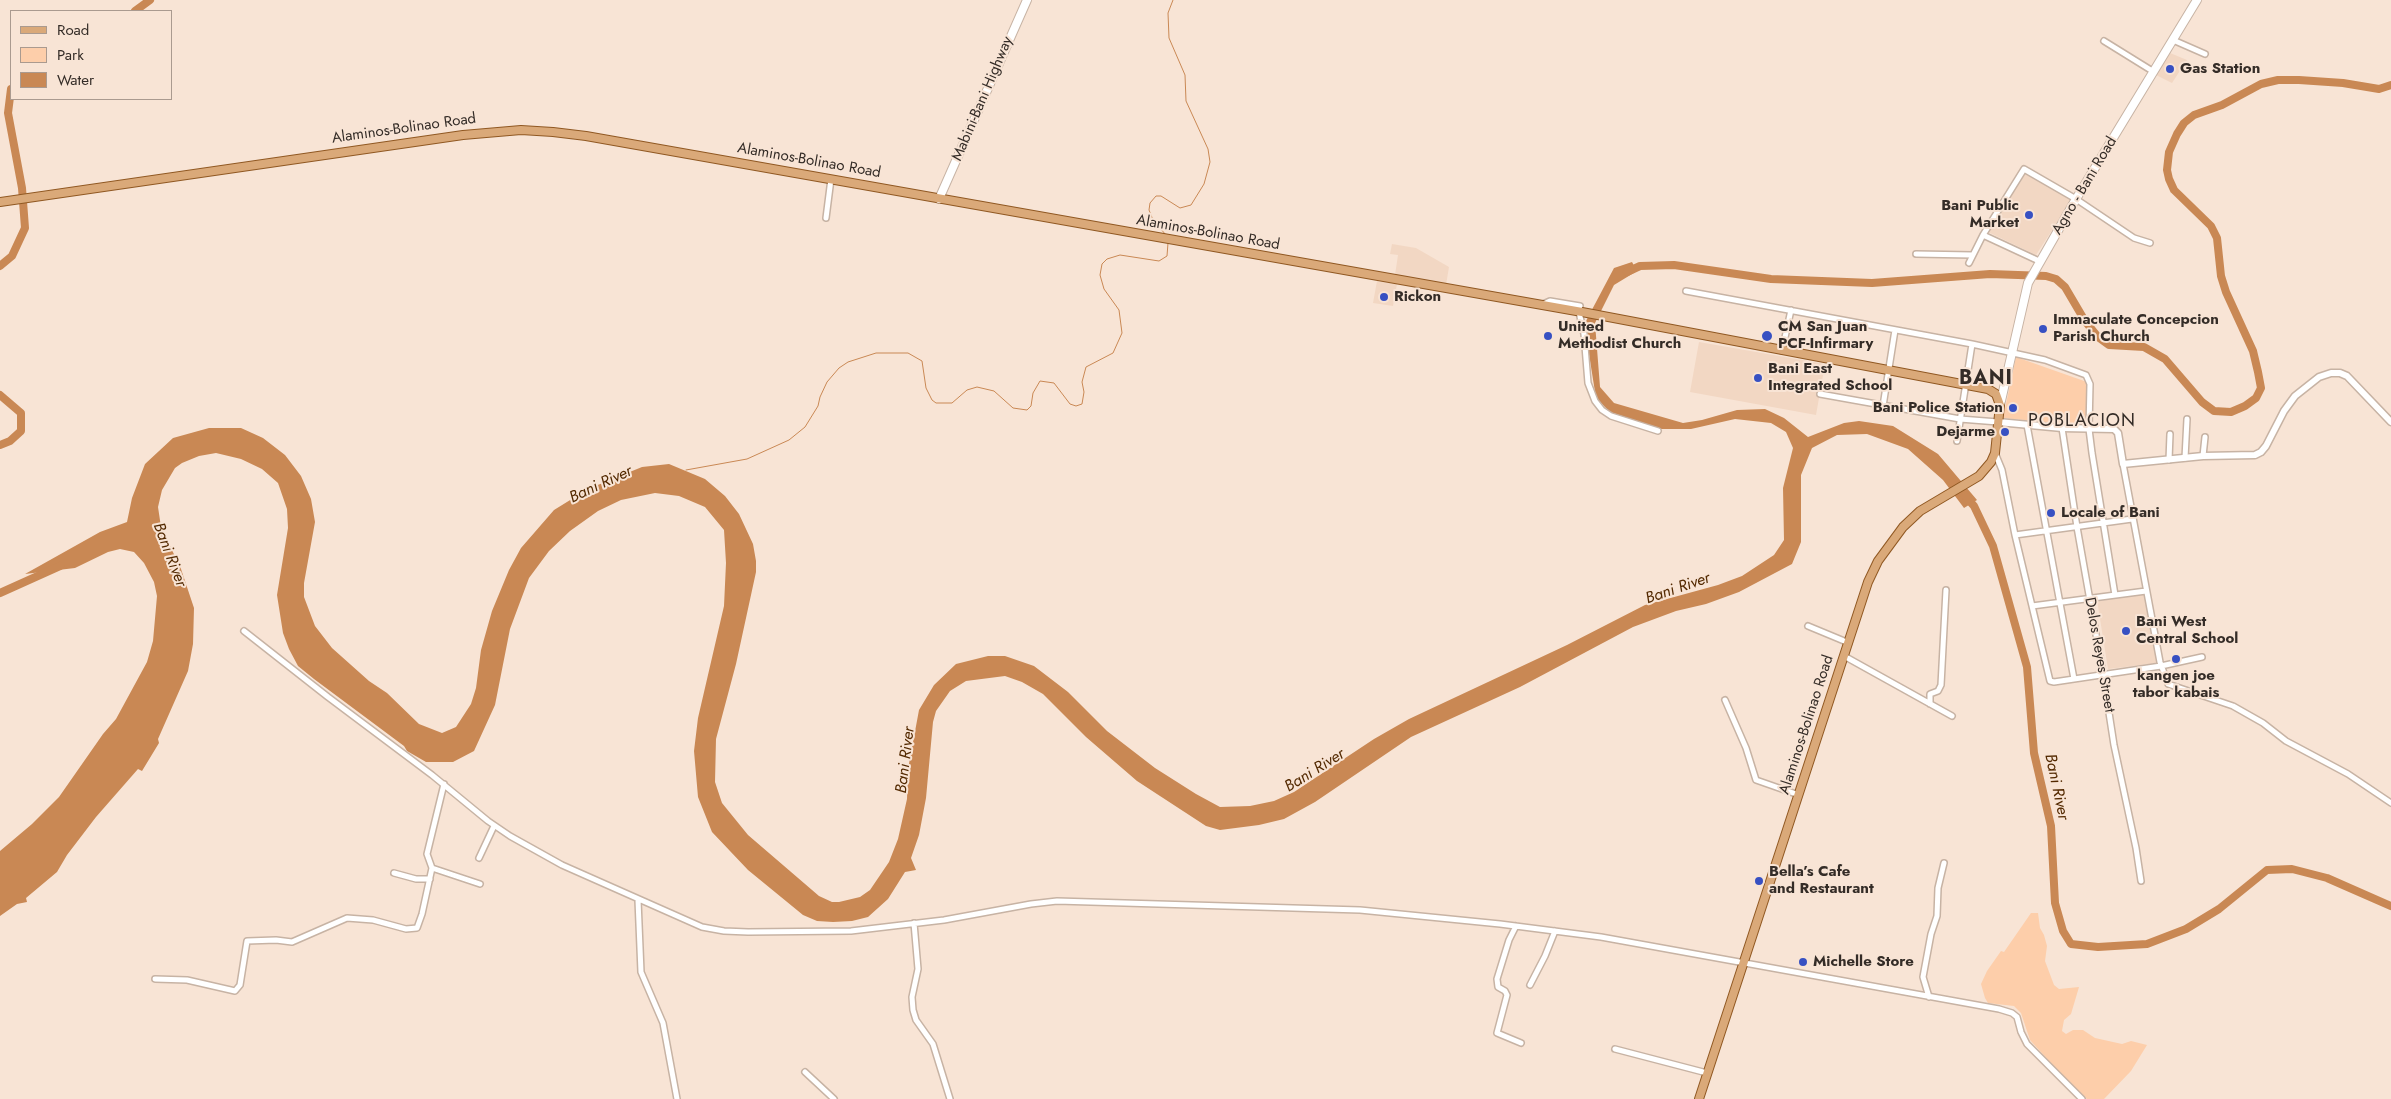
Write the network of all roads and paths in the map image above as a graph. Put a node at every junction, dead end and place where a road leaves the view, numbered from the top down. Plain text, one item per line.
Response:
1 (1027, 0) edge
2 (2197, 0) edge
3 (2104, 40) dead end
4 (2172, 40) junction
5 (2205, 54) dead end
6 (2154, 72) junction
7 (831, 179) junction
8 (939, 199) junction
9 (2076, 199) junction
10 (0, 202) edge
11 (826, 218) dead end
12 (1983, 235) junction
13 (2150, 242) dead end
14 (1916, 254) dead end
15 (1972, 255) junction
16 (2038, 263) junction
17 (1969, 264) dead end
18 (1686, 291) dead end
19 (1580, 310) junction
20 (1790, 310) junction
21 (1895, 330) junction
22 (1972, 344) junction
23 (1782, 351) junction
24 (2012, 353) junction
25 (1889, 370) junction
26 (1966, 385) junction
27 (2005, 385) junction
28 (1988, 389) junction
29 (1820, 394) dead end
30 (2000, 404) junction
31 (1882, 406) junction
32 (1960, 419) junction
33 (2187, 419) dead end
34 (1998, 422) junction
35 (2391, 422) edge
36 (2027, 425) junction
37 (2062, 428) junction
38 (2089, 429) junction
39 (1658, 431) dead end
40 (2170, 434) dead end
41 (2204, 437) dead end
42 (1957, 441) dead end
43 (1995, 453) junction
44 (2203, 456) junction
45 (2185, 458) junction
46 (2169, 460) junction
47 (2123, 464) junction
48 (2132, 519) junction
49 (2102, 523) junction
50 (2077, 527) junction
51 (2045, 531) junction
52 (2015, 535) junction
53 (1946, 590) dead end
54 (2146, 591) junction
55 (2115, 595) junction
56 (2089, 598) junction
57 (2058, 602) junction
58 (2032, 606) junction
59 (1808, 626) dead end
60 (244, 631) dead end
61 (1849, 643) junction
62 (1844, 656) junction
63 (2202, 657) dead end
64 (2161, 666) junction
65 (2103, 674) junction
66 (2074, 679) junction
67 (1726, 700) dead end
68 (1930, 704) junction
69 (1952, 716) dead end
70 (444, 784) junction
71 (1799, 795) junction
72 (2391, 803) edge
73 (494, 826) junction
74 (479, 858) dead end
75 (1944, 863) dead end
76 (432, 868) junction
77 (394, 873) dead end
78 (430, 879) junction
79 (2141, 880) dead end
80 (480, 884) dead end
81 (638, 900) junction
82 (914, 923) junction
83 (1516, 926) junction
84 (1555, 931) junction
85 (1744, 964) junction
86 (155, 979) dead end
87 (1530, 985) dead end
88 (1929, 997) junction
89 (1521, 1043) dead end
90 (1615, 1049) dead end
91 (804, 1072) dead end
92 (1707, 1073) junction
93 (677, 1099) edge
94 (834, 1099) edge
95 (950, 1099) edge
96 (1699, 1099) edge
97 (2082, 1099) edge

1 - 8 main road, Mabini-Bani Highway
2 - 4 main road, Agno - Bani Road
3 - 6 street
4 - 5 street
4 - 6 main road, Agno - Bani Road
6 - 9 main road, Agno - Bani Road
7 - 8 main road, Alaminos-Bolinao Road
7 - 10 main road, Alaminos-Bolinao Road
7 - 11 street
8 - 19 main road, Alaminos-Bolinao Road
9 - 12 street
9 - 13 street
9 - 16 main road, Agno - Bani Road
12 - 15 street
12 - 16 street
14 - 15 street
15 - 17 street
16 - 24 main road, Agno - Bani Road
18 - 20 street
19 - 23 main road, Alaminos-Bolinao Road
19 - 39 street
20 - 21 street
20 - 23 street
21 - 22 street
21 - 25 street
22 - 24 street
22 - 26 street
23 - 25 main road, Alaminos-Bolinao Road
24 - 27 main road, Agno - Bani Road
24 - 38 street
25 - 26 main road, Alaminos-Bolinao Road
25 - 31 street
26 - 28 main road, Alaminos-Bolinao Road
26 - 32 street
27 - 28 main road
27 - 30 main road, Agno - Bani Road
28 - 30 main road
29 - 31 street
30 - 34 main road, Alaminos-Bolinao Road
31 - 32 street
32 - 34 street
32 - 42 street
33 - 45 street
34 - 36 street
34 - 43 main road, Alaminos-Bolinao Road
35 - 44 street
36 - 37 street
36 - 51 street
37 - 38 street
37 - 50 street, Delos Reyes Street
38 - 47 street
38 - 49 street
40 - 46 street
41 - 44 street
43 - 52 street
43 - 61 main road, Alaminos-Bolinao Road
44 - 45 street
45 - 46 street
46 - 47 street
47 - 48 street
48 - 49 street
48 - 54 street
49 - 50 street
49 - 55 street
50 - 51 street
50 - 56 street, Delos Reyes Street
51 - 52 street
51 - 57 street
52 - 58 street
53 - 68 street
54 - 55 street
54 - 64 street
55 - 56 street
56 - 57 street
56 - 65 street, Delos Reyes Street
57 - 58 street
57 - 66 street
58 - 66 street
59 - 61 street
60 - 70 street
61 - 62 main road, Alaminos-Bolinao Road
62 - 68 street
62 - 71 main road, Alaminos-Bolinao Road
63 - 64 street
64 - 65 street
64 - 72 street
65 - 66 street
65 - 79 street, Delos Reyes Street
67 - 71 street
68 - 69 street
70 - 73 street
70 - 76 street
71 - 85 main road, Alaminos-Bolinao Road
73 - 74 street
73 - 81 street
75 - 88 street
76 - 78 street
76 - 80 street
77 - 78 street
78 - 86 street
81 - 82 street
81 - 93 street
82 - 83 street
82 - 95 street
83 - 84 street
83 - 89 street
84 - 85 street
84 - 87 street
85 - 88 street
85 - 92 main road, Alaminos-Bolinao Road
88 - 97 street
90 - 92 street
91 - 94 street
92 - 96 main road, Alaminos-Bolinao Road

